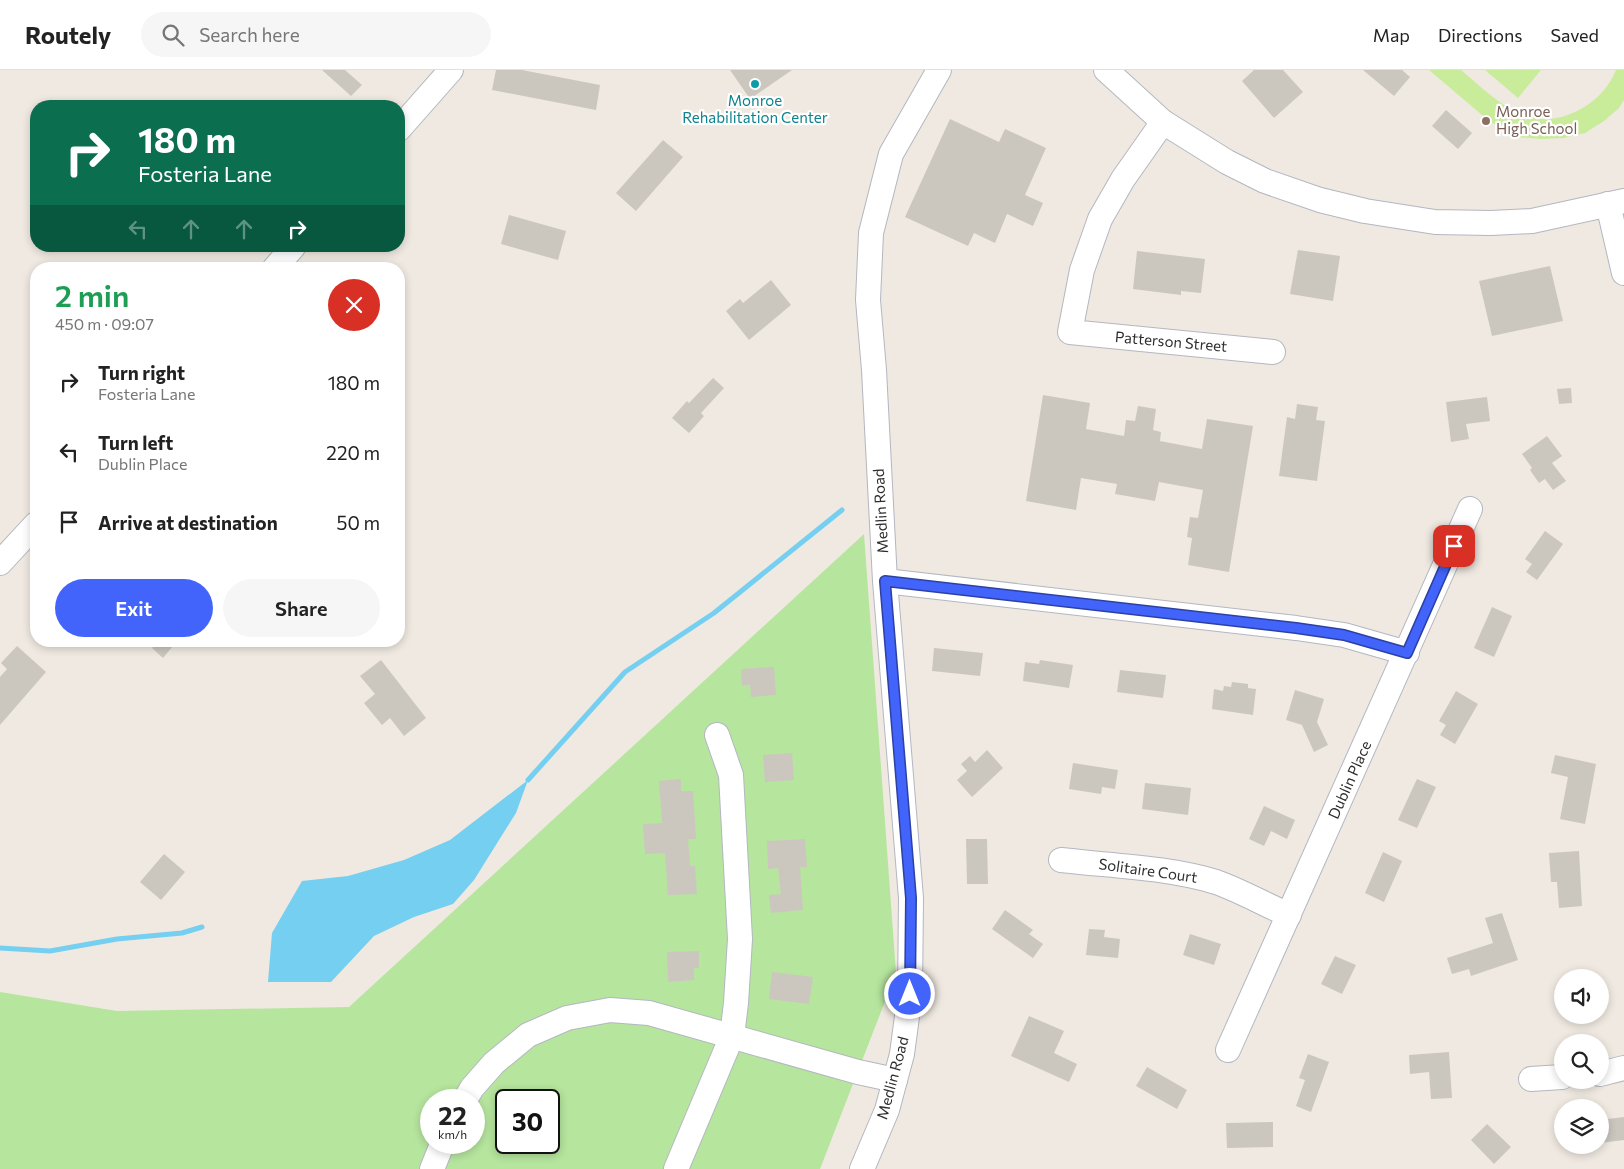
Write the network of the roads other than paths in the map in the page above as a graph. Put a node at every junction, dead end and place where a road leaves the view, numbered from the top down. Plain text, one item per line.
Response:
1 (451, 70) edge
2 (939, 70) edge
3 (1106, 70) edge
4 (405, 122) edge
5 (1163, 122) junction
6 (1616, 202) edge
7 (289, 252) edge
8 (280, 262) edge
9 (1624, 273) edge
10 (1273, 352) dead end
11 (1470, 509) dead end
12 (30, 530) edge
13 (0, 563) edge
14 (885, 581) junction
15 (1407, 653) junction
16 (717, 735) dead end
17 (1061, 860) dead end
18 (1289, 916) junction
19 (732, 1036) junction
20 (1228, 1050) dead end
21 (1624, 1068) edge
22 (1609, 1072) edge
23 (1554, 1078) edge
24 (1531, 1079) dead end
25 (896, 1080) junction
26 (471, 1089) edge
27 (438, 1154) edge
28 (432, 1169) edge
29 (676, 1169) edge
30 (862, 1169) edge

1 - 4 street
2 - 14 street, Medlin Road
3 - 5 street
5 - 6 street
5 - 10 street, Patterson Street
6 - 9 street
7 - 8 street
11 - 15 street, Dublin Place
12 - 13 street
14 - 15 street
14 - 25 street, Medlin Road
15 - 18 street, Dublin Place
16 - 19 street
17 - 18 street, Solitaire Court
18 - 20 street, Dublin Place
19 - 25 street
19 - 26 street
19 - 29 street
21 - 22 street
23 - 24 street
25 - 30 street, Medlin Road
27 - 28 street

